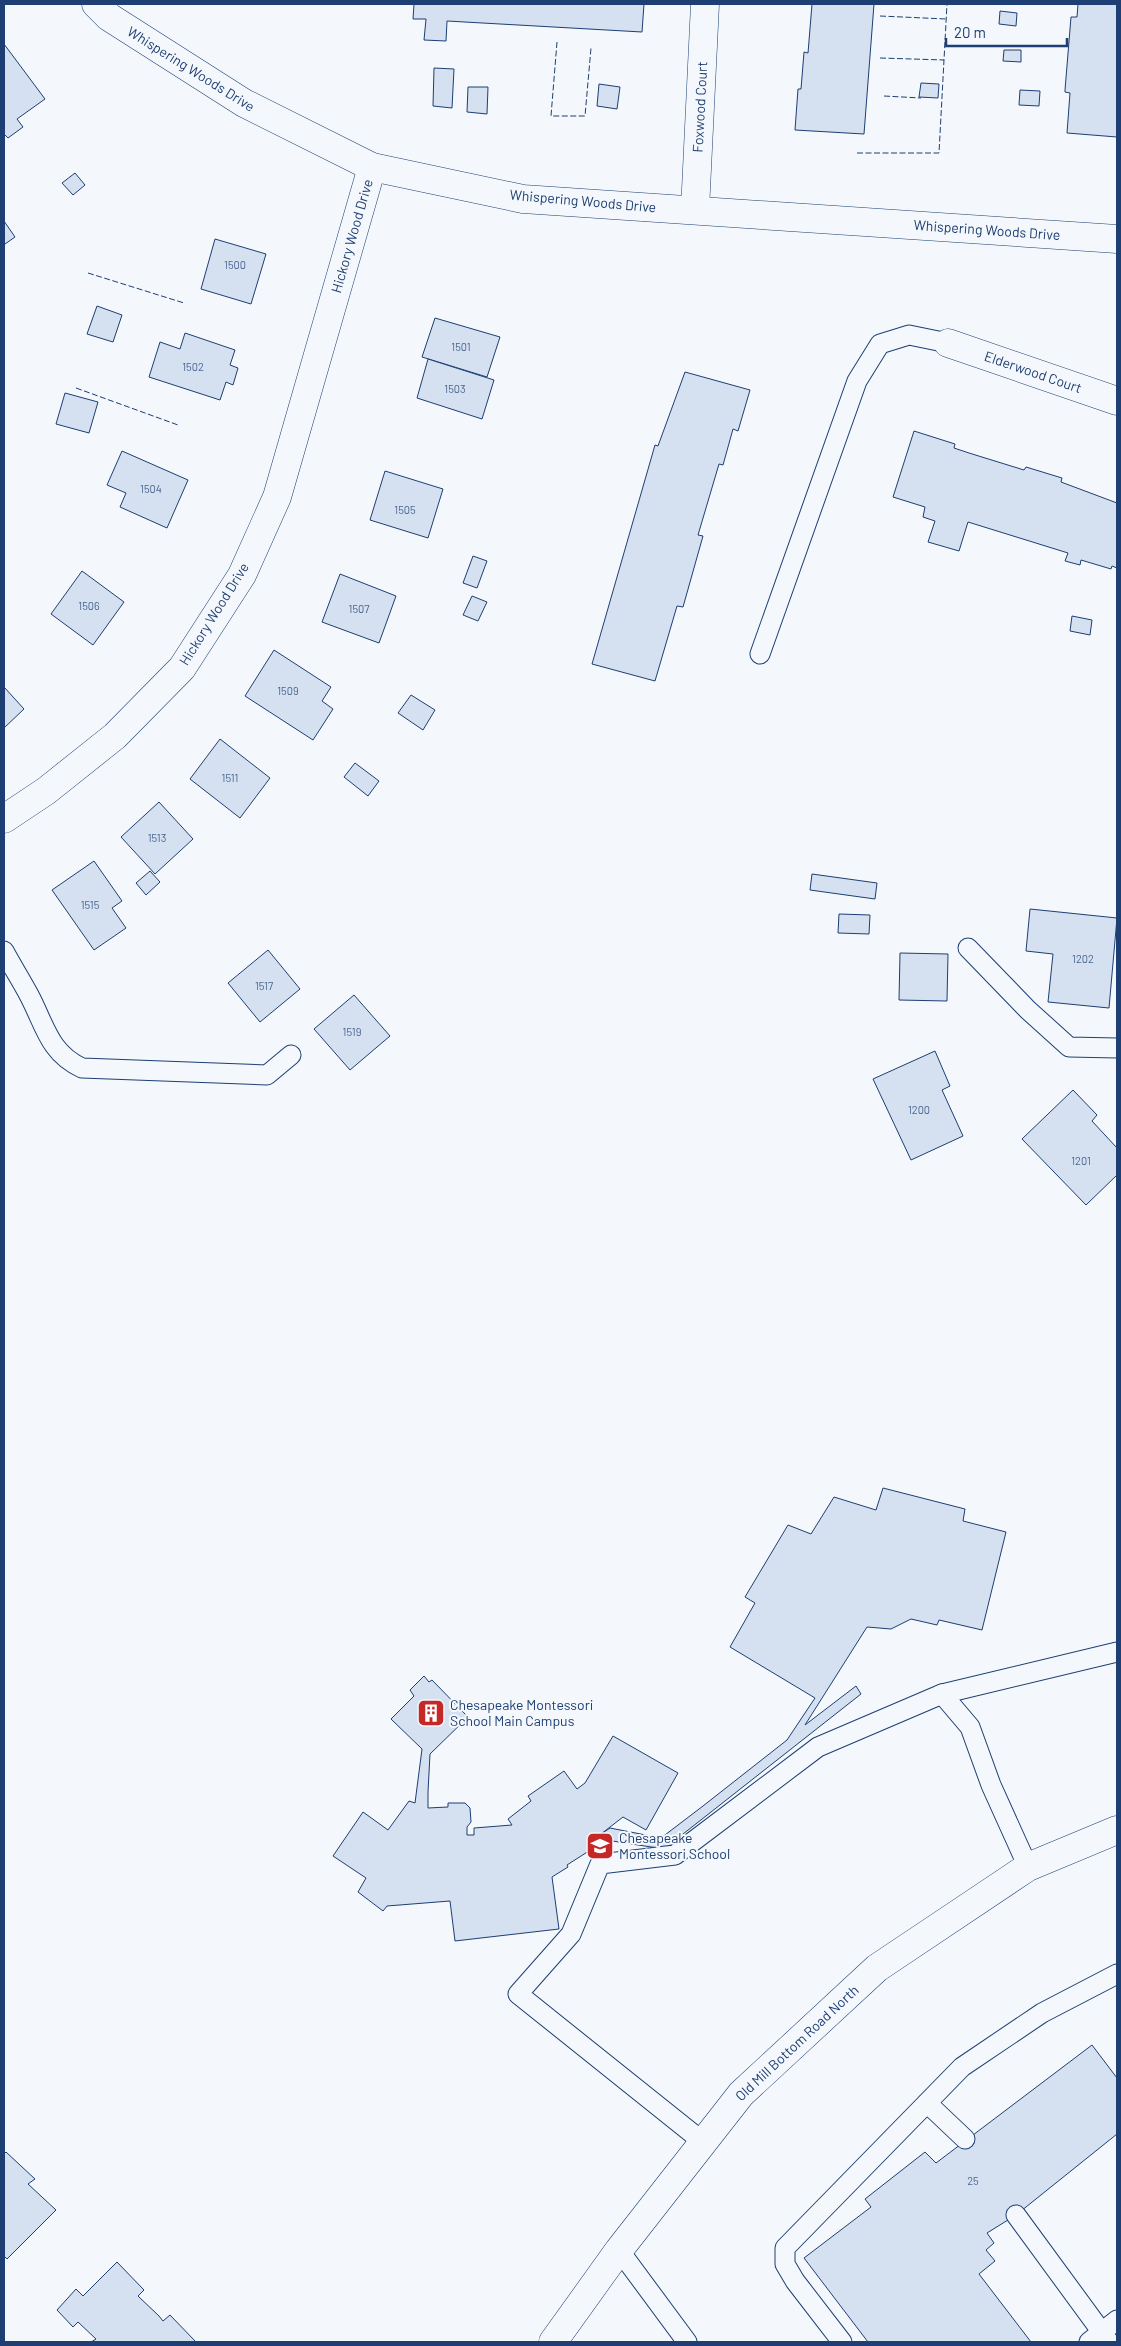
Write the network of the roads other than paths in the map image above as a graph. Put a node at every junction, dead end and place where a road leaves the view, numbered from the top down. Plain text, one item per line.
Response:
1 (96, 4) edge
2 (705, 4) edge
3 (372, 167) junction
4 (695, 210) junction
5 (1117, 239) edge
6 (948, 343) joint
7 (1117, 401) edge
8 (760, 654) dead end
9 (4, 819) edge
10 (968, 948) dead end
11 (4, 951) edge
12 (1117, 1048) edge
13 (291, 1055) dead end
14 (1117, 1652) edge
15 (942, 1694) junction
16 (1117, 1830) edge
17 (1028, 1867) junction
18 (1117, 1974) edge
19 (927, 2103) junction
20 (965, 2139) dead end
21 (703, 2142) junction
22 (1016, 2215) dead end
23 (619, 2250) junction
24 (1117, 2320) edge
25 (1100, 2339) edge
26 (553, 2342) edge
27 (687, 2342) edge
28 (842, 2342) edge

1 - 3 street, Whispering Woods Drive
2 - 4 street, Foxwood Court
3 - 4 street, Whispering Woods Drive
3 - 9 street, Hickory Wood Drive
4 - 5 street, Whispering Woods Drive
6 - 7 street, Elderwood Court
6 - 8 lane
10 - 12 lane
11 - 13 lane
14 - 15 lane
15 - 17 lane
15 - 21 lane
16 - 17 street, Old Mill Bottom Road North
17 - 21 street, Old Mill Bottom Road North
18 - 19 lane
19 - 20 lane
19 - 28 lane
21 - 23 street, Old Mill Bottom Road North
22 - 25 lane
23 - 26 street, Old Mill Bottom Road North
23 - 27 lane
24 - 25 lane

